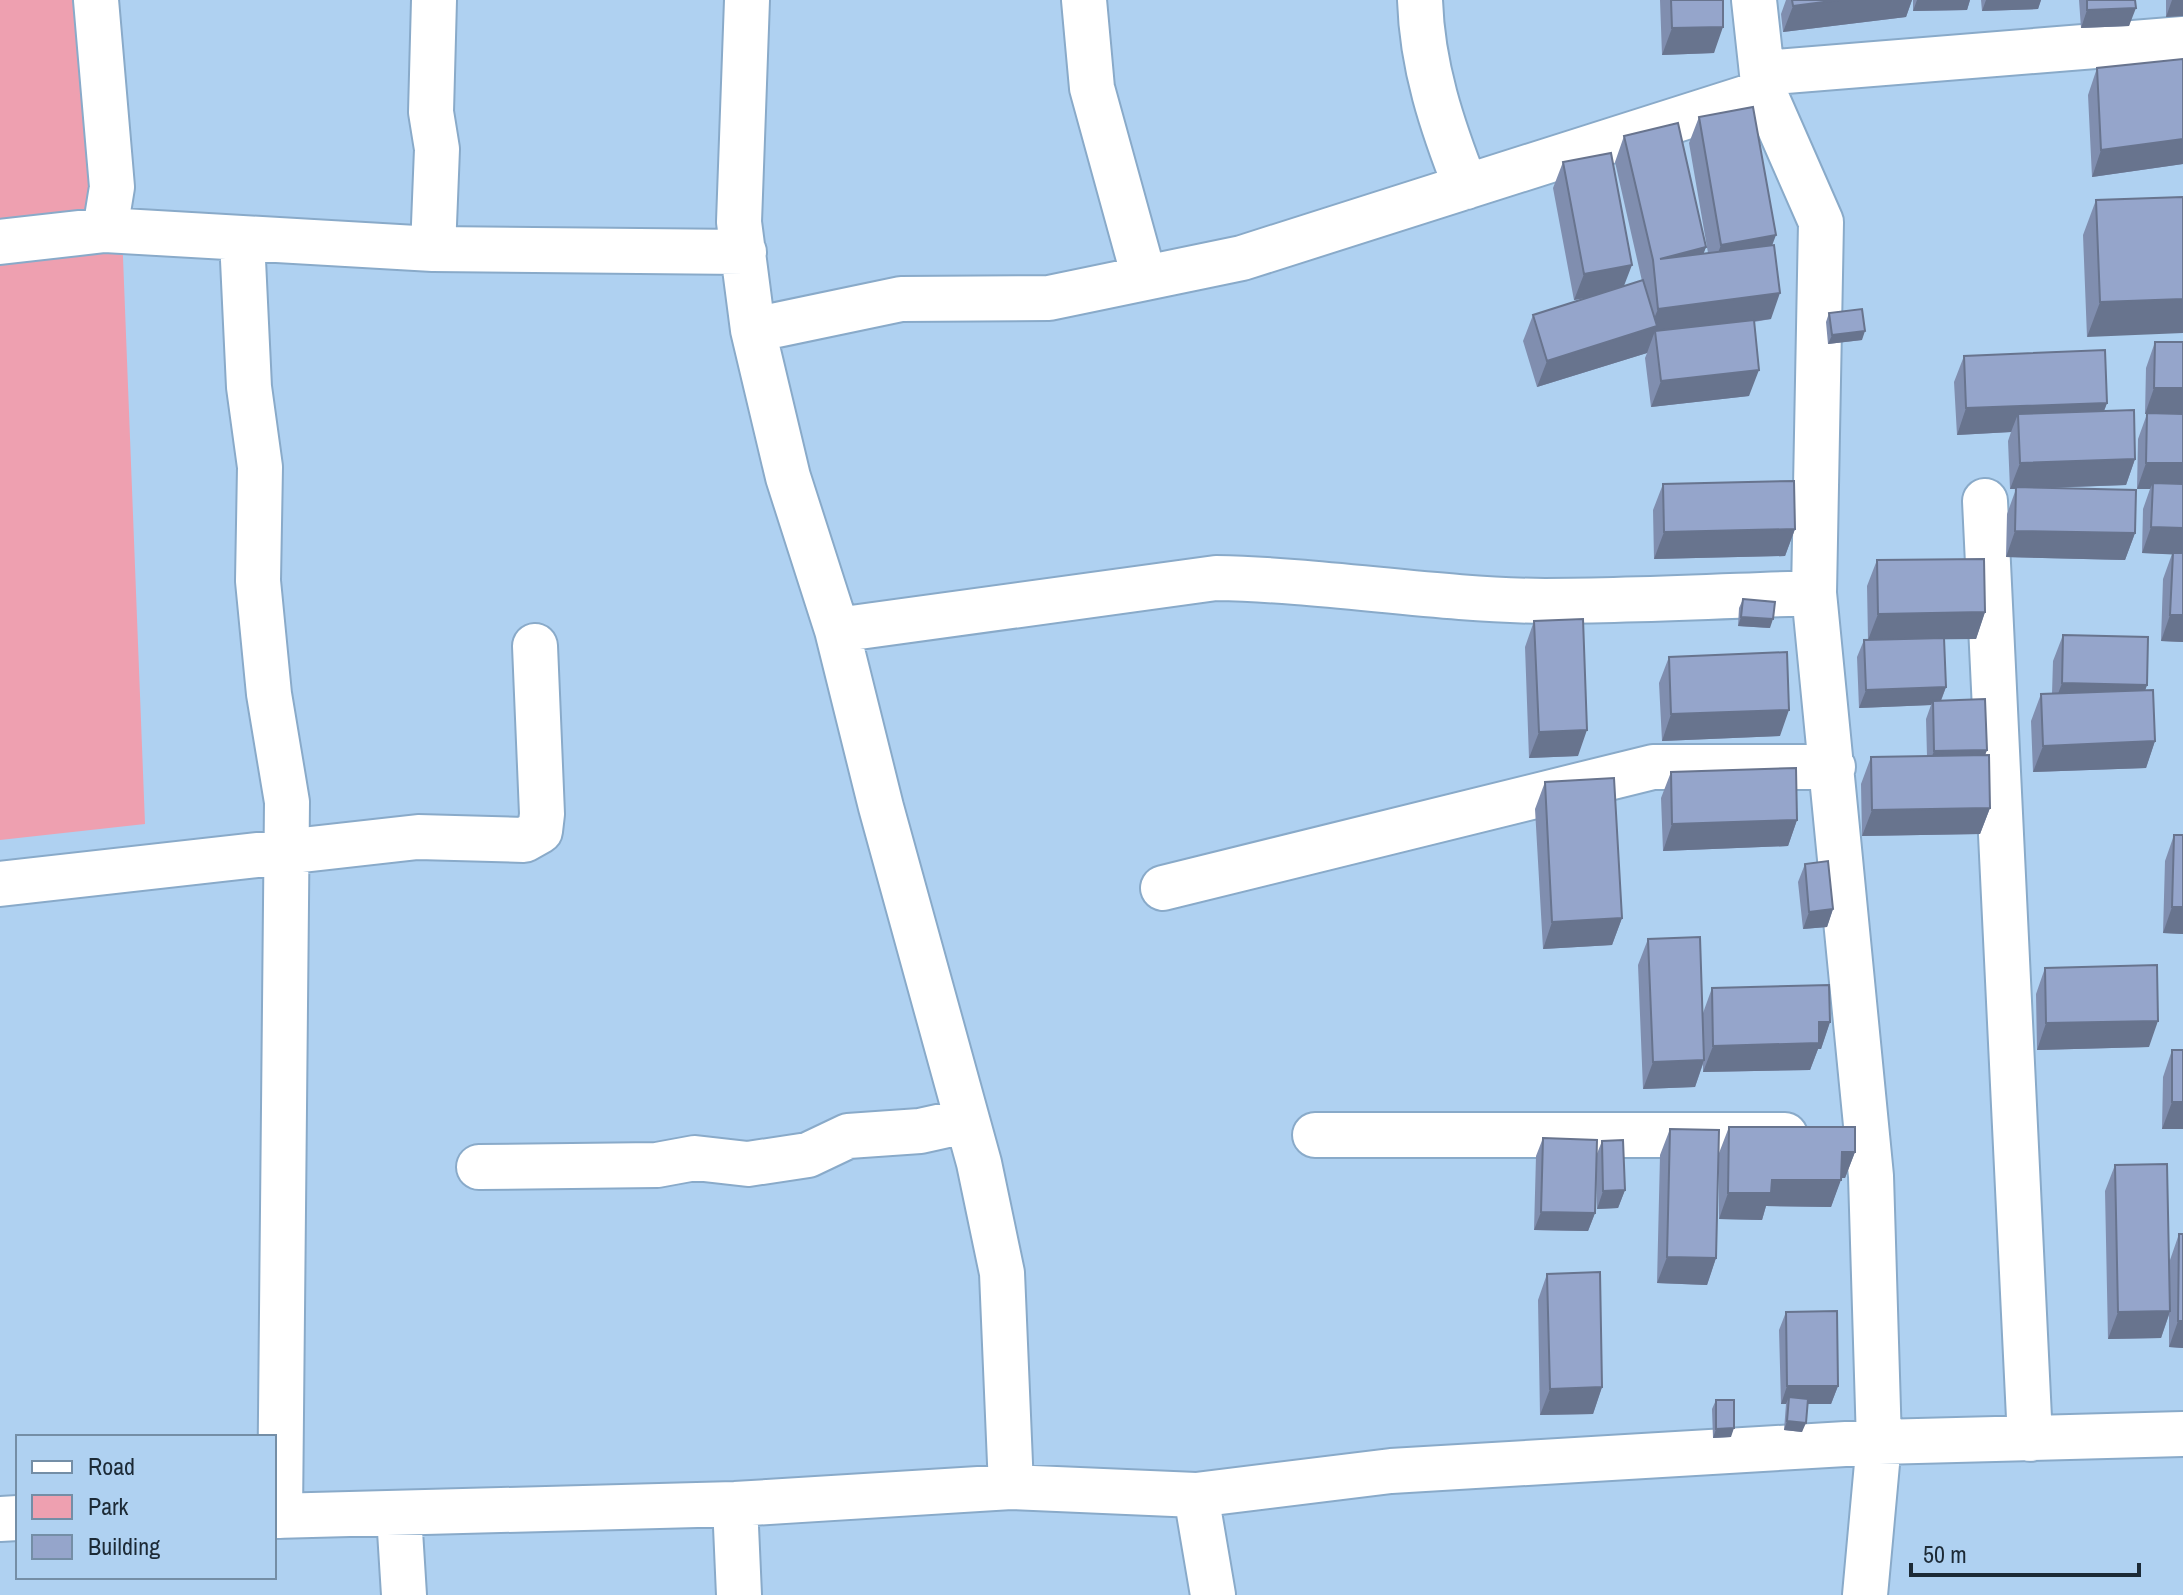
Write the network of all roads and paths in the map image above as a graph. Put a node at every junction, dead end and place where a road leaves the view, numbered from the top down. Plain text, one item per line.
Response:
1 (96, 0) edge
2 (434, 0) edge
3 (747, 0) edge
4 (1084, 0) edge
5 (1420, 0) edge
6 (1754, 0) edge
7 (2183, 39) edge
8 (1763, 83) junction
9 (1466, 187) junction
10 (105, 230) junction
11 (242, 239) junction
12 (0, 242) edge
13 (433, 249) junction
14 (744, 252) junction
15 (1144, 277) junction
16 (753, 330) junction
17 (1985, 501) dead end
18 (1814, 593) junction
19 (837, 630) junction
20 (535, 646) dead end
21 (1833, 767) junction
22 (285, 853) junction
23 (0, 884) edge
24 (1163, 888) dead end
25 (965, 1121) junction
26 (1315, 1135) dead end
27 (1867, 1136) junction
28 (479, 1167) dead end
29 (2183, 1434) edge
30 (2030, 1439) junction
31 (1879, 1442) junction
32 (1011, 1487) junction
33 (1196, 1495) junction
34 (735, 1504) junction
35 (399, 1515) junction
36 (277, 1516) edge
37 (404, 1595) edge
38 (739, 1595) edge
39 (1213, 1595) edge
40 (1865, 1595) edge

1 - 10 street
2 - 13 street
3 - 14 street
4 - 15 street
5 - 9 street
6 - 8 street
7 - 8 street
8 - 9 street
8 - 18 street
9 - 15 street
10 - 11 street
10 - 12 street
11 - 13 street
11 - 22 street
13 - 14 street
14 - 16 street
15 - 16 street
16 - 19 street
17 - 30 street
18 - 19 street
18 - 21 street
19 - 25 street
20 - 22 street
21 - 24 street
21 - 27 street
22 - 23 street
22 - 36 street
25 - 28 street
25 - 32 street
26 - 27 street
27 - 31 street
29 - 30 street
30 - 31 street
31 - 33 street
31 - 40 street
32 - 33 street
32 - 34 street
33 - 39 street
34 - 35 street
34 - 38 street
35 - 36 street
35 - 37 street

